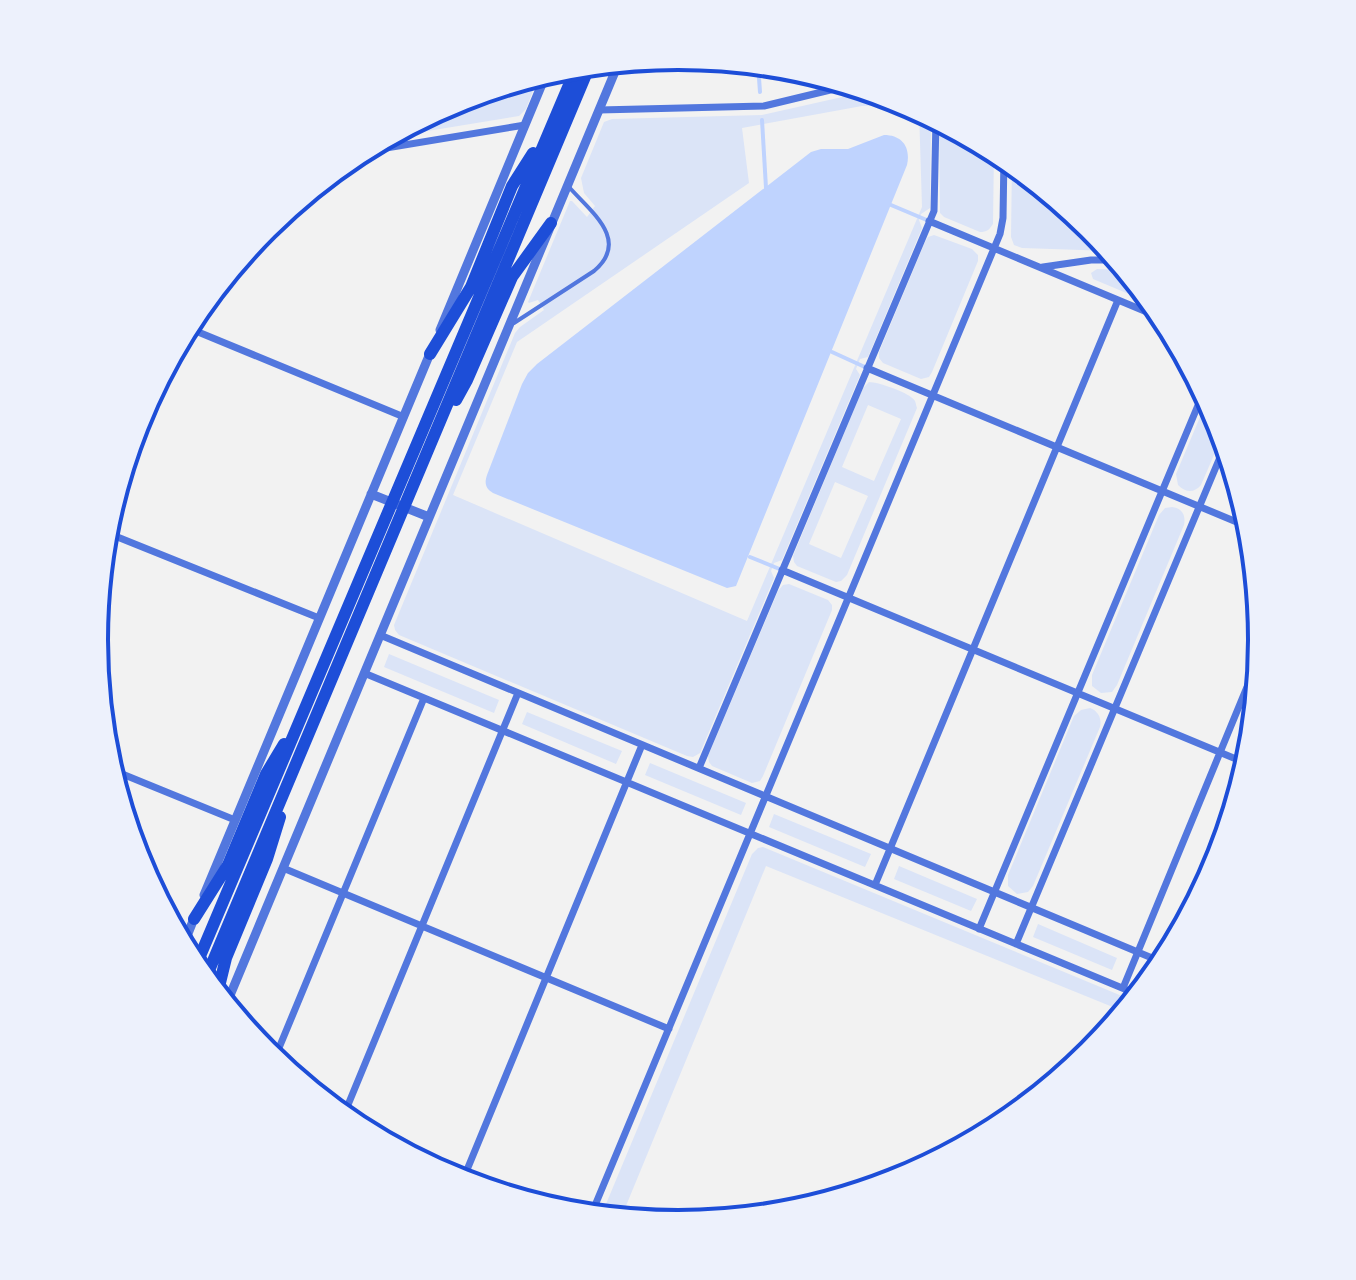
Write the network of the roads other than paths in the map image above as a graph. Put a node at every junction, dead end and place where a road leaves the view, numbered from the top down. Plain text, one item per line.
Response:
1 (614, 74) edge
2 (584, 78) edge
3 (571, 80) edge
4 (541, 87) edge
5 (830, 90) edge
6 (599, 110) junction
7 (525, 125) junction
8 (551, 127) junction
9 (936, 132) edge
10 (391, 147) edge
11 (1004, 172) edge
12 (567, 185) junction
13 (929, 221) junction
14 (551, 223) junction
15 (994, 248) junction
16 (1103, 260) edge
17 (1040, 268) junction
18 (1118, 300) junction
19 (1143, 310) edge
20 (508, 327) junction
21 (198, 332) edge
22 (430, 354) junction
23 (867, 368) junction
24 (933, 396) junction
25 (1198, 406) edge
26 (404, 417) junction
27 (1057, 447) junction
28 (429, 448) junction
29 (1219, 460) edge
30 (1162, 491) junction
31 (371, 494) junction
32 (398, 504) junction
33 (1199, 506) junction
34 (429, 517) junction
35 (1235, 521) edge
36 (118, 537) edge
37 (782, 570) junction
38 (848, 598) junction
39 (319, 618) junction
40 (380, 635) junction
41 (973, 650) junction
42 (364, 673) junction
43 (1246, 690) edge
44 (518, 693) junction
45 (1078, 693) junction
46 (424, 698) junction
47 (1115, 709) junction
48 (302, 714) junction
49 (503, 730) junction
50 (642, 745) junction
51 (1220, 752) junction
52 (1235, 759) edge
53 (296, 763) junction
54 (699, 768) junction
55 (124, 775) edge
56 (627, 782) junction
57 (766, 796) junction
58 (235, 820) junction
59 (750, 833) junction
60 (890, 848) junction
61 (283, 868) junction
62 (875, 885) junction
63 (995, 892) junction
64 (343, 893) junction
65 (1031, 907) junction
66 (194, 919) junction
67 (422, 926) junction
68 (979, 929) junction
69 (189, 932) edge
70 (1016, 944) junction
71 (1138, 952) junction
72 (201, 953) edge
73 (1151, 958) edge
74 (211, 966) edge
75 (546, 978) junction
76 (221, 980) edge
77 (1123, 988) junction
78 (1128, 990) edge
79 (231, 993) edge
80 (669, 1029) junction
81 (279, 1047) edge
82 (348, 1105) edge
83 (467, 1170) edge
84 (596, 1204) edge

1 - 6 street
2 - 28 highway
3 - 8 highway
4 - 7 street
5 - 6 street
6 - 12 street
7 - 10 street
7 - 22 street
8 - 22 highway
8 - 32 highway
9 - 13 street
11 - 15 street
12 - 14 street
12 - 20 lane
13 - 15 street
13 - 23 street
14 - 20 street
14 - 28 highway
15 - 17 street
15 - 24 street
16 - 17 street
17 - 18 street
18 - 19 street
18 - 27 street
20 - 34 street
21 - 26 street
22 - 26 street
23 - 24 street
23 - 37 street
24 - 27 street
24 - 38 street
25 - 30 street
26 - 31 street
27 - 30 street
27 - 41 street
28 - 32 highway
29 - 33 street
30 - 33 street
30 - 45 street
31 - 32 street
31 - 39 street
32 - 34 street
32 - 48 highway
32 - 53 highway
33 - 35 street
33 - 47 street
34 - 40 street
36 - 39 street
37 - 38 street
37 - 54 street
38 - 41 street
38 - 57 street
39 - 58 street
40 - 42 street
40 - 44 street
41 - 45 street
41 - 60 street
42 - 46 street
42 - 61 street
43 - 51 street
44 - 49 street
44 - 50 street
45 - 47 street
45 - 63 street
46 - 49 street
46 - 64 street
47 - 51 street
47 - 65 street
48 - 66 highway
48 - 72 highway
49 - 56 street
49 - 67 street
50 - 54 street
50 - 56 street
51 - 52 street
51 - 71 street
53 - 74 highway
53 - 76 highway
54 - 57 street
55 - 58 street
56 - 59 street
56 - 75 street
57 - 59 street
57 - 60 street
58 - 66 street
59 - 62 street
59 - 80 street
60 - 62 street
60 - 63 street
61 - 64 street
61 - 79 street
62 - 68 street
63 - 65 street
63 - 68 street
64 - 67 street
64 - 81 street
65 - 70 street
65 - 71 street
66 - 69 street
67 - 75 street
67 - 82 street
68 - 70 street
70 - 77 street
71 - 73 street
71 - 77 street
75 - 80 street
75 - 83 street
77 - 78 street
80 - 84 street

